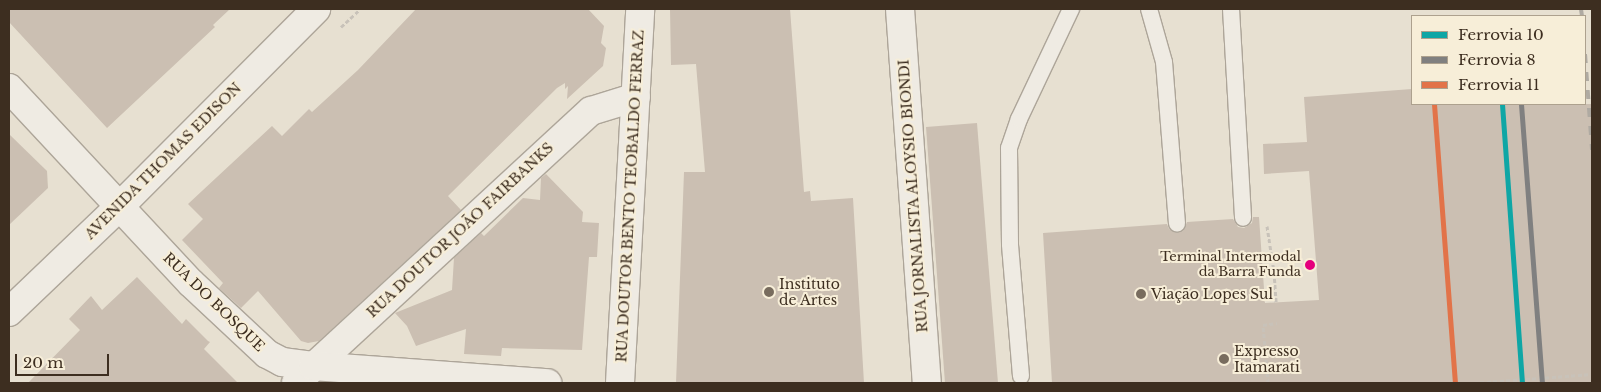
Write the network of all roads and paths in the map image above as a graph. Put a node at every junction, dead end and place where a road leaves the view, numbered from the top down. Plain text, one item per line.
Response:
1 (316, 9) edge
2 (640, 9) edge
3 (900, 9) edge
4 (1071, 9) edge
5 (1149, 9) edge
6 (1231, 9) edge
7 (9, 88) edge
8 (636, 97) junction
9 (120, 206) junction
10 (1243, 218) dead end
11 (1177, 223) dead end
12 (9, 312) edge
13 (1277, 323) dead end
14 (305, 374) edge
15 (1592, 374) edge
16 (1021, 376) dead end
17 (547, 383) edge
18 (620, 383) edge
19 (927, 383) edge
20 (1268, 383) edge
21 (1474, 383) edge

1 - 9 street, AVENIDA THOMAS EDISON
2 - 8 street, RUA DOUTOR BENTO TEOBALDO FERRAZ
3 - 19 street, RUA JORNALISTA ALOYSIO BIONDI
4 - 16 lane
5 - 11 lane
6 - 10 lane
7 - 9 street, RUA DO BOSQUE
8 - 14 street, RUA DOUTOR JOÃO FAIRBANKS
8 - 18 street, RUA DOUTOR BENTO TEOBALDO FERRAZ
9 - 12 street, AVENIDA THOMAS EDISON
9 - 14 street, RUA DO BOSQUE
13 - 20 path
14 - 17 street, RUA DO BOSQUE
15 - 21 path

